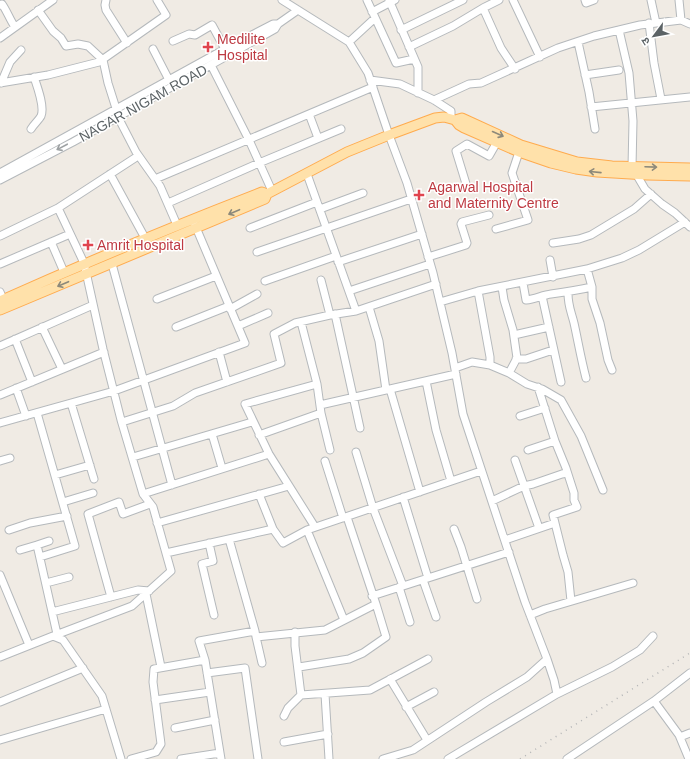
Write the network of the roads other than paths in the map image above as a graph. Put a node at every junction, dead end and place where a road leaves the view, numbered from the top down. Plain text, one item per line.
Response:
1 (53, 0) edge
2 (106, 0) edge
3 (157, 0) edge
4 (282, 0) edge
5 (367, 0) edge
6 (463, 0) edge
7 (499, 0) edge
8 (513, 0) edge
9 (585, 0) edge
10 (594, 0) edge
11 (652, 0) edge
12 (678, 0) edge
13 (391, 1) edge
14 (0, 5) edge
15 (483, 8) junction
16 (38, 10) junction
17 (298, 10) junction
18 (374, 15) junction
19 (681, 20) junction
20 (652, 23) junction
21 (278, 24) junction
22 (690, 24) edge
23 (15, 27) junction
24 (401, 30) junction
25 (620, 30) junction
26 (0, 38) edge
27 (174, 41) dead end
28 (349, 42) junction
29 (578, 42) junction
30 (127, 43) junction
31 (409, 47) junction
32 (153, 49) dead end
33 (225, 49) junction
34 (21, 50) dead end
35 (540, 57) junction
36 (414, 59) junction
37 (103, 60) junction
38 (211, 65) junction
39 (515, 69) junction
40 (619, 70) dead end
41 (585, 75) junction
42 (34, 77) junction
43 (169, 80) junction
44 (370, 80) junction
45 (0, 83) edge
46 (372, 87) junction
47 (418, 92) junction
48 (690, 97) edge
49 (662, 99) junction
50 (434, 100) junction
51 (631, 103) junction
52 (591, 107) junction
53 (118, 113) junction
54 (309, 114) junction
55 (456, 119) junction
56 (31, 129) dead end
57 (341, 129) dead end
58 (595, 129) dead end
59 (389, 135) junction
60 (318, 138) junction
61 (248, 140) junction
62 (497, 142) junction
63 (518, 152) junction
64 (138, 156) junction
65 (259, 162) junction
66 (690, 168) edge
67 (634, 170) junction
68 (0, 174) edge
69 (110, 174) junction
70 (307, 174) junction
71 (690, 176) edge
72 (155, 179) junction
73 (0, 180) edge
74 (467, 187) dead end
75 (270, 192) junction
76 (363, 193) dead end
77 (651, 194) junction
78 (411, 199) junction
79 (168, 203) junction
80 (319, 205) junction
81 (58, 208) junction
82 (489, 215) dead end
83 (192, 219) junction
84 (688, 224) edge
85 (177, 225) junction
86 (196, 228) junction
87 (250, 228) dead end
88 (326, 228) junction
89 (496, 229) dead end
90 (70, 234) junction
91 (422, 234) junction
92 (0, 236) edge
93 (145, 238) junction
94 (51, 242) junction
95 (554, 242) dead end
96 (257, 252) dead end
97 (337, 259) junction
98 (429, 260) junction
99 (550, 260) dead end
100 (0, 264) edge
101 (84, 264) junction
102 (112, 264) junction
103 (587, 269) junction
104 (64, 272) junction
105 (86, 274) junction
106 (216, 276) junction
107 (554, 277) junction
108 (321, 280) dead end
109 (265, 281) dead end
110 (523, 283) junction
111 (436, 284) junction
112 (502, 287) junction
113 (592, 287) junction
114 (349, 291) junction
115 (478, 292) junction
116 (568, 293) junction
117 (257, 294) dead end
118 (542, 296) junction
119 (1, 297) edge
120 (157, 299) dead end
121 (440, 302) junction
122 (93, 305) junction
123 (369, 307) junction
124 (230, 308) junction
125 (0, 310) edge
126 (356, 311) junction
127 (268, 313) dead end
128 (333, 314) junction
129 (301, 322) junction
130 (238, 326) junction
131 (42, 327) junction
132 (176, 327) dead end
133 (549, 327) junction
134 (514, 335) junction
135 (15, 339) junction
136 (0, 346) edge
137 (554, 350) junction
138 (104, 352) junction
139 (219, 352) junction
140 (516, 359) junction
141 (490, 365) junction
142 (62, 369) junction
143 (612, 370) dead end
144 (456, 371) junction
145 (509, 373) junction
146 (586, 378) dead end
147 (144, 380) junction
148 (426, 381) junction
149 (32, 382) junction
150 (226, 382) junction
151 (561, 382) dead end
152 (317, 384) junction
153 (538, 387) junction
154 (16, 388) junction
155 (388, 389) junction
156 (114, 391) junction
157 (0, 395) edge
158 (353, 397) junction
159 (71, 403) junction
160 (320, 405) junction
161 (545, 408) junction
162 (37, 413) junction
163 (153, 413) junction
164 (321, 413) junction
165 (26, 416) junction
166 (520, 416) dead end
167 (122, 422) junction
168 (252, 422) junction
169 (0, 423) edge
170 (360, 428) dead end
171 (212, 434) junction
172 (259, 435) junction
173 (555, 441) junction
174 (162, 449) junction
175 (330, 450) dead end
176 (528, 450) dead end
177 (356, 452) dead end
178 (269, 454) junction
179 (132, 457) junction
180 (10, 458) dead end
181 (0, 460) edge
182 (515, 460) dead end
183 (325, 461) dead end
184 (90, 465) junction
185 (222, 468) junction
186 (481, 471) junction
187 (568, 473) junction
188 (55, 475) junction
189 (94, 479) dead end
190 (451, 481) junction
191 (172, 484) junction
192 (289, 486) junction
193 (524, 486) junction
194 (603, 490) dead end
195 (420, 492) junction
196 (93, 493) dead end
197 (143, 494) junction
198 (259, 494) junction
199 (403, 497) junction
200 (492, 501) junction
201 (63, 502) junction
202 (150, 504) junction
203 (373, 508) junction
204 (67, 516) junction
205 (345, 517) junction
206 (158, 523) junction
207 (555, 523) junction
208 (315, 527) junction
209 (539, 528) junction
210 (273, 529) junction
211 (454, 529) dead end
212 (9, 530) dead end
213 (307, 530) junction
214 (230, 539) junction
215 (505, 540) junction
216 (49, 541) dead end
217 (209, 543) junction
218 (37, 545) junction
219 (20, 550) dead end
220 (509, 552) junction
221 (166, 553) junction
222 (40, 557) junction
223 (467, 566) junction
224 (0, 575) edge
225 (69, 577) dead end
226 (426, 579) junction
227 (46, 583) junction
228 (634, 583) dead end
229 (2, 587) edge
230 (401, 587) junction
231 (148, 592) junction
232 (372, 596) junction
233 (111, 597) junction
234 (477, 599) dead end
235 (571, 601) junction
236 (376, 604) junction
237 (52, 612) junction
238 (214, 615) dead end
239 (530, 615) junction
240 (436, 617) dead end
241 (344, 620) junction
242 (410, 622) dead end
243 (295, 632) junction
244 (255, 634) junction
245 (55, 635) junction
246 (653, 636) dead end
247 (29, 645) junction
248 (0, 657) edge
249 (428, 659) dead end
250 (547, 659) junction
251 (205, 660) junction
252 (262, 663) dead end
253 (161, 667) junction
254 (299, 667) junction
255 (83, 668) junction
256 (207, 673) junction
257 (690, 673) edge
258 (390, 679) junction
259 (210, 692) junction
260 (434, 692) dead end
261 (325, 694) junction
262 (557, 694) junction
263 (301, 695) junction
264 (155, 700) junction
265 (654, 701) junction
266 (0, 702) edge
267 (406, 707) junction
268 (106, 709) junction
269 (284, 716) dead end
270 (215, 720) junction
271 (175, 728) dead end
272 (690, 733) edge
273 (328, 734) junction
274 (680, 737) junction
275 (0, 740) edge
276 (427, 740) junction
277 (284, 742) dead end
278 (221, 756) edge
279 (121, 759) edge
280 (131, 759) edge
281 (181, 759) edge
282 (258, 759) edge
283 (329, 759) edge
284 (383, 759) edge
285 (448, 759) edge
286 (567, 759) edge
287 (689, 759) edge

1 - 16 street
2 - 30 street
3 - 30 street
4 - 17 street
5 - 18 street
6 - 24 street
7 - 15 street
8 - 35 street
9 - 10 street
11 - 20 street
12 - 19 street
13 - 18 street
13 - 24 street
14 - 23 street
15 - 31 street
15 - 39 street
16 - 23 street
16 - 37 street
17 - 21 street
17 - 28 street
18 - 28 street
18 - 36 street
19 - 20 street
19 - 22 street
20 - 25 street
20 - 49 street
21 - 33 street, NAGAR NIGAM ROAD
21 - 38 street, NAGAR NIGAM ROAD
23 - 26 street
24 - 31 street
25 - 29 street
25 - 51 street
27 - 33 street
28 - 44 street
29 - 35 street
29 - 41 street
30 - 37 street
31 - 36 street
32 - 43 street
33 - 43 street, NAGAR NIGAM ROAD
34 - 45 street
35 - 39 street
36 - 47 street
37 - 42 street
37 - 53 street
38 - 53 street, NAGAR NIGAM ROAD
38 - 61 street
39 - 50 street
40 - 41 street
41 - 52 street
42 - 45 street
42 - 56 street
43 - 53 street, NAGAR NIGAM ROAD
44 - 46 street
44 - 47 street
46 - 54 street
46 - 59 street
47 - 50 street
48 - 49 street
49 - 51 street
50 - 55 street
51 - 52 street
51 - 67 street
52 - 58 street
53 - 64 street
53 - 68 street, NAGAR NIGAM ROAD
53 -> 73 street, NAGAR NIGAM ROAD
54 - 60 street
54 - 61 street
55 - 59 main road
55 - 62 main road
55 -> 67 main road
57 - 60 street
59 - 70 main road
59 - 78 street
60 - 65 street
61 - 65 street
61 - 72 street
62 - 63 main road
62 - 74 street
67 -> 63 main road
63 - 89 street
64 - 69 street
64 - 72 street
65 - 75 street
65 - 79 street
67 -> 66 main road
67 - 71 main road
67 - 77 street
69 - 81 street
69 - 93 street
70 - 75 main road
70 - 80 street
72 - 79 street
75 - 83 main road
75 -> 86 main road
76 - 80 street
77 - 84 street
77 - 95 street
78 - 88 street
78 - 91 street
79 - 85 street
80 - 87 street
80 - 88 street
81 - 90 street
81 - 92 street
82 - 98 street
83 - 85 main road
83 - 86 street
84 - 103 street
85 - 93 main road
86 - 102 main road
86 - 106 street
88 - 96 street
88 - 97 street
90 - 94 street
90 - 101 street
91 - 97 street
91 - 98 street
93 - 101 main road
94 - 100 street
94 - 104 street
97 - 109 street
97 - 114 street
98 - 111 street
98 - 114 street
99 - 107 street
101 - 104 main road
101 - 105 street
102 - 105 main road
102 - 147 street
103 - 107 street
103 - 113 street
104 - 119 main road
105 - 122 street
105 -> 125 main road
106 - 120 street
106 - 124 street
107 - 110 street
108 - 128 street
110 - 112 street
110 - 118 street
111 - 121 street
111 - 123 street
112 - 115 street
112 - 134 street
113 - 116 street
113 - 143 street
114 - 126 street
115 - 121 street
115 - 141 street
116 - 118 street
116 - 146 street
117 - 124 street
118 - 133 street
121 - 144 street
122 - 131 street
122 - 138 street
123 - 126 street
123 - 155 street
124 - 130 street
124 - 132 street
126 - 128 street
127 - 130 street
128 - 129 street
128 - 158 street
129 - 150 street
129 - 152 street
130 - 139 street
131 - 135 street
131 - 142 street
133 - 134 street
133 - 137 street
134 - 140 street
135 - 136 street
135 - 149 street
137 - 140 street
137 - 151 street
138 - 142 street
138 - 156 street
139 - 147 street
139 - 150 street
140 - 145 street
141 - 144 street
141 - 145 street
142 - 149 street
144 - 148 street
144 - 186 street
145 - 153 street
147 - 156 street
147 - 163 street
148 - 155 street
148 - 190 street
149 - 154 street
150 - 163 street
152 - 160 street
152 - 168 street
153 - 161 street
153 - 194 street
154 - 157 street
154 - 165 street
155 - 158 street
155 - 195 street
156 - 159 street
156 - 167 street
158 - 160 street
158 - 170 street
159 - 162 street
159 - 184 street
160 - 164 street
161 - 166 street
161 - 173 street
162 - 165 street
162 - 188 street
163 - 167 street
163 - 174 street
164 - 172 street
164 - 175 street
165 - 169 street
167 - 179 street
168 - 171 street
168 - 172 street
171 - 174 street
171 - 185 street
172 - 178 street
173 - 176 street
173 - 187 street
174 - 179 street
174 - 191 street
177 - 203 street
178 - 185 street
178 - 192 street
179 - 197 street
180 - 181 street
182 - 193 street
183 - 205 street
184 - 188 street
184 - 189 street
185 - 191 street
186 - 190 street
186 - 200 street
187 - 193 street
187 - 207 street
188 - 201 street
190 - 195 street
191 - 197 street
192 - 198 street
192 - 208 street
193 - 200 street
193 - 209 street
195 - 199 street
196 - 201 street
197 - 202 street
198 - 206 street
198 - 210 street
199 - 203 street
199 - 226 street
200 - 215 street
201 - 204 street
202 - 206 street
202 - 233 street
203 - 205 street
203 - 230 street
204 - 212 street
204 - 222 street
205 - 208 street
205 - 232 street
206 - 221 street
207 - 209 street
207 - 235 street
208 - 213 street
209 - 215 street
210 - 213 street
210 - 214 street
211 - 223 street
213 - 241 street
214 - 217 street
214 - 244 street
215 - 220 street
216 - 218 street
217 - 221 street
217 - 238 street
218 - 219 street
218 - 222 street
220 - 223 street
220 - 239 street
221 - 231 street
222 - 227 street
223 - 226 street
223 - 234 street
224 - 229 street
225 - 227 street
226 - 230 street
226 - 240 street
227 - 237 street
228 - 235 street
229 - 247 street
230 - 232 street
230 - 242 street
231 - 233 street
231 - 245 street
231 - 253 street
232 - 236 street
233 - 237 street
235 - 239 street
236 - 241 street
236 - 254 street
237 - 245 street
239 - 250 street
241 - 243 street
243 - 244 street
243 - 254 street
244 - 251 street
244 - 252 street
245 - 247 street
245 - 255 street
246 - 262 street
247 - 248 street
249 - 258 street
250 - 262 street
250 - 276 street
251 - 253 street
251 - 256 street
253 - 264 street
254 - 263 street
255 - 266 street
255 - 268 street
256 - 259 street
256 - 282 street
257 - 265 street
258 - 261 street
258 - 267 street
259 - 264 street
259 - 270 street
260 - 267 street
261 - 263 street
261 - 273 street
262 - 285 street
263 - 269 street
264 - 280 street
265 - 274 street
265 - 286 street
267 - 276 street
268 - 275 street
268 - 279 street
270 - 271 street
270 - 278 street
272 - 274 street
273 - 277 street
273 - 283 street
274 - 287 street
276 - 284 street
278 - 281 street

